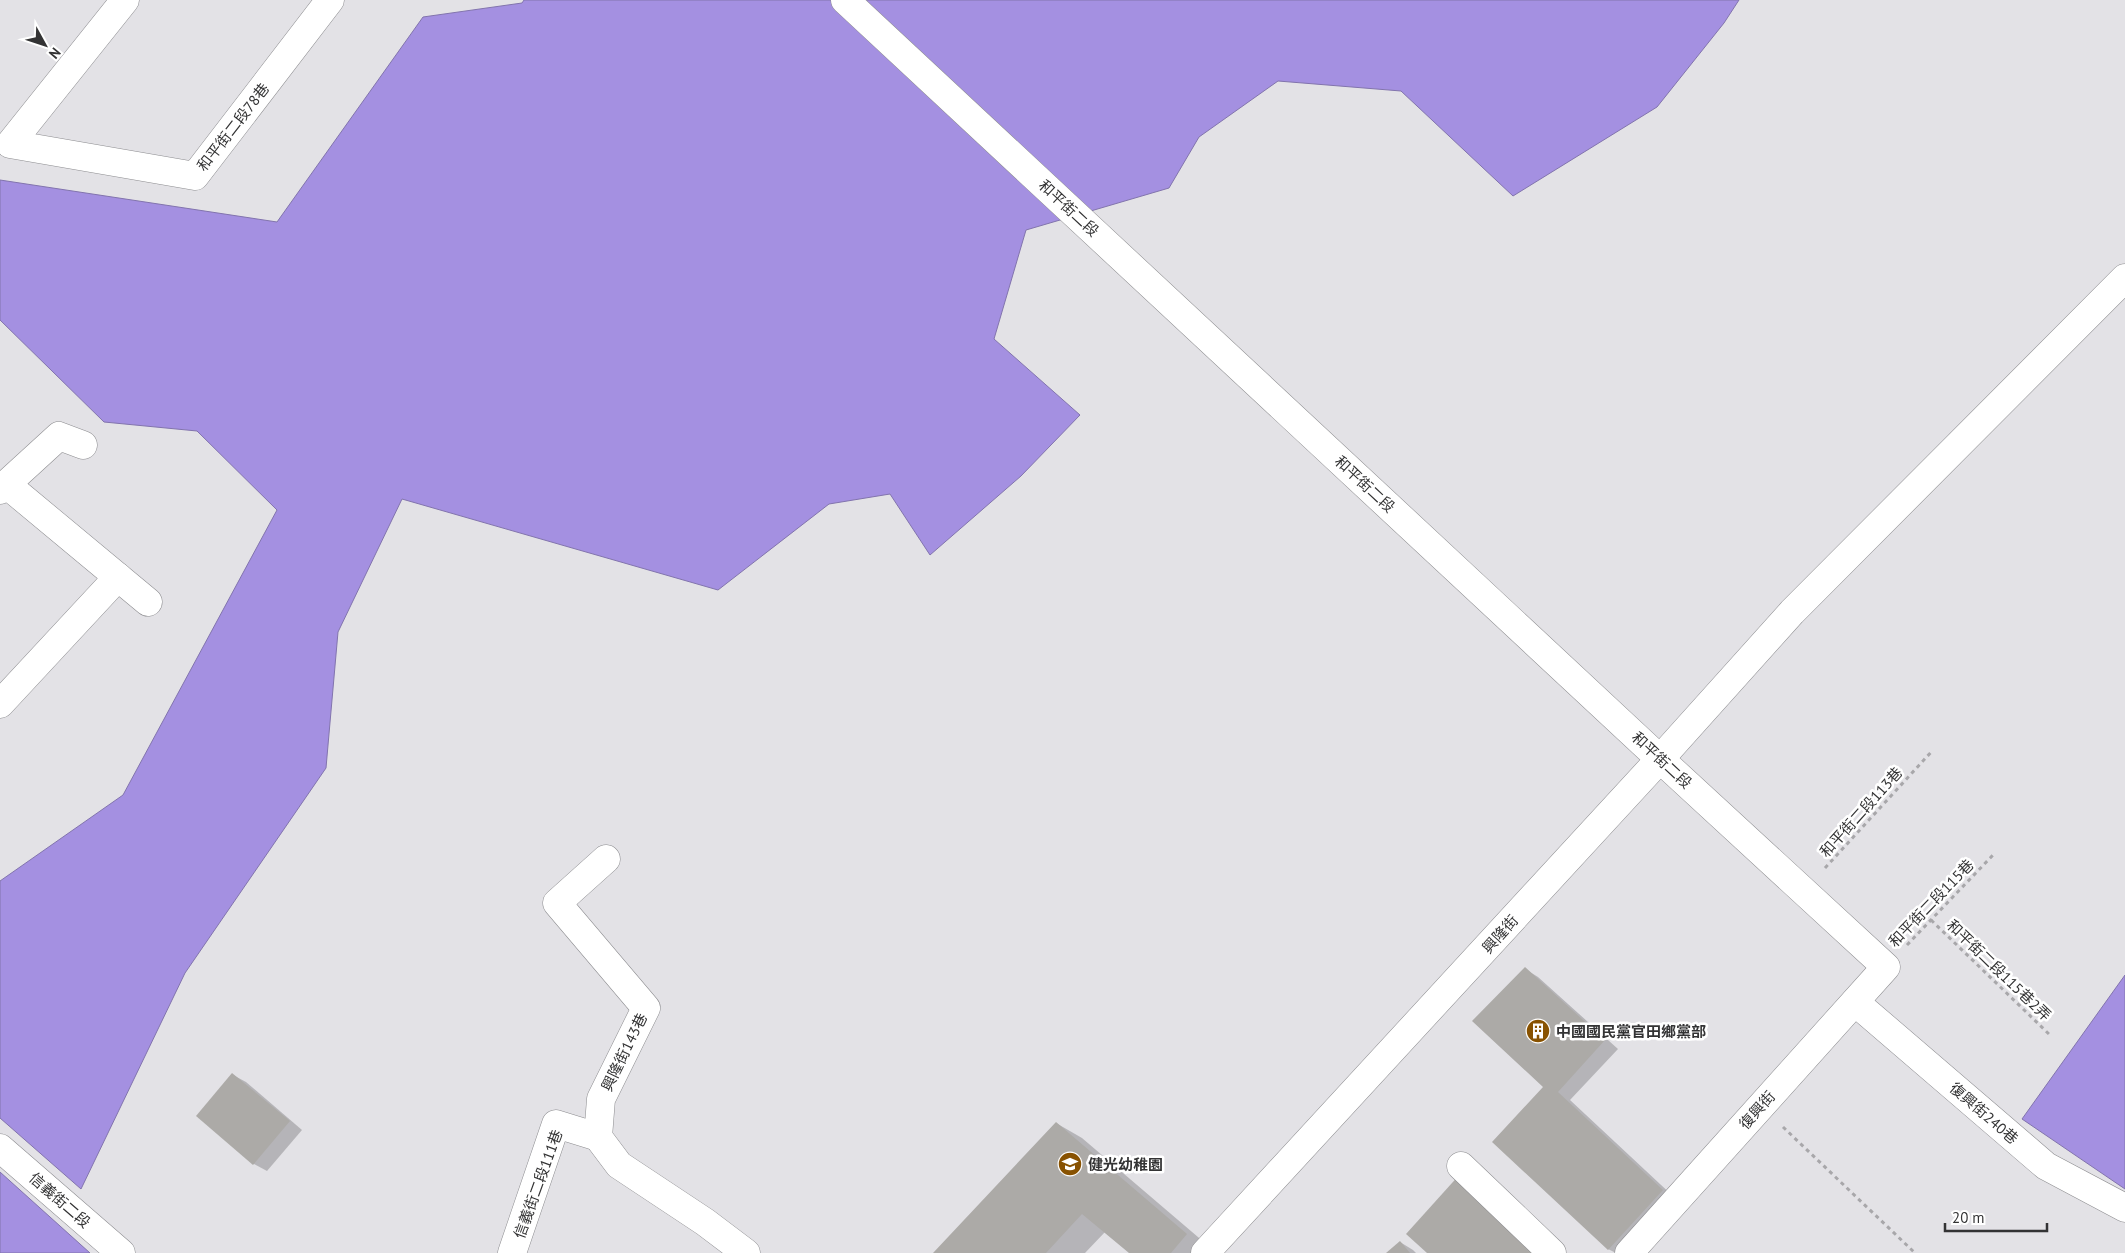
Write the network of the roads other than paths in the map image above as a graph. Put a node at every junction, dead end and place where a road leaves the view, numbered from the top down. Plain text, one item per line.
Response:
1 (125, 0) edge
2 (330, 0) edge
3 (845, 0) edge
4 (2125, 278) edge
5 (83, 445) dead end
6 (3, 487) edge
7 (118, 577) junction
8 (148, 602) dead end
9 (0, 704) edge
10 (1660, 759) junction
11 (606, 859) dead end
12 (1886, 967) joint
13 (1855, 1002) junction
14 (598, 1137) junction
15 (0, 1148) edge
16 (1461, 1166) dead end
17 (2125, 1208) edge
18 (121, 1253) edge
19 (512, 1253) edge
20 (746, 1253) edge
21 (1205, 1253) edge
22 (1552, 1253) edge
23 (1629, 1253) edge

1 - 2 street, 和平街二段78巷
3 - 10 street, 和平街二段
4 - 10 street, 興隆街
5 - 6 street
6 - 7 street
7 - 8 street
7 - 9 street
10 - 12 street, 和平街二段
10 - 21 street, 興隆街
11 - 14 street, 興隆街143巷
12 - 13 street, 復興街
13 - 17 street, 復興街240巷
13 - 23 street, 復興街
14 - 19 street, 信義街二段111巷
14 - 20 street
15 - 18 street, 信義街二段
16 - 22 street

